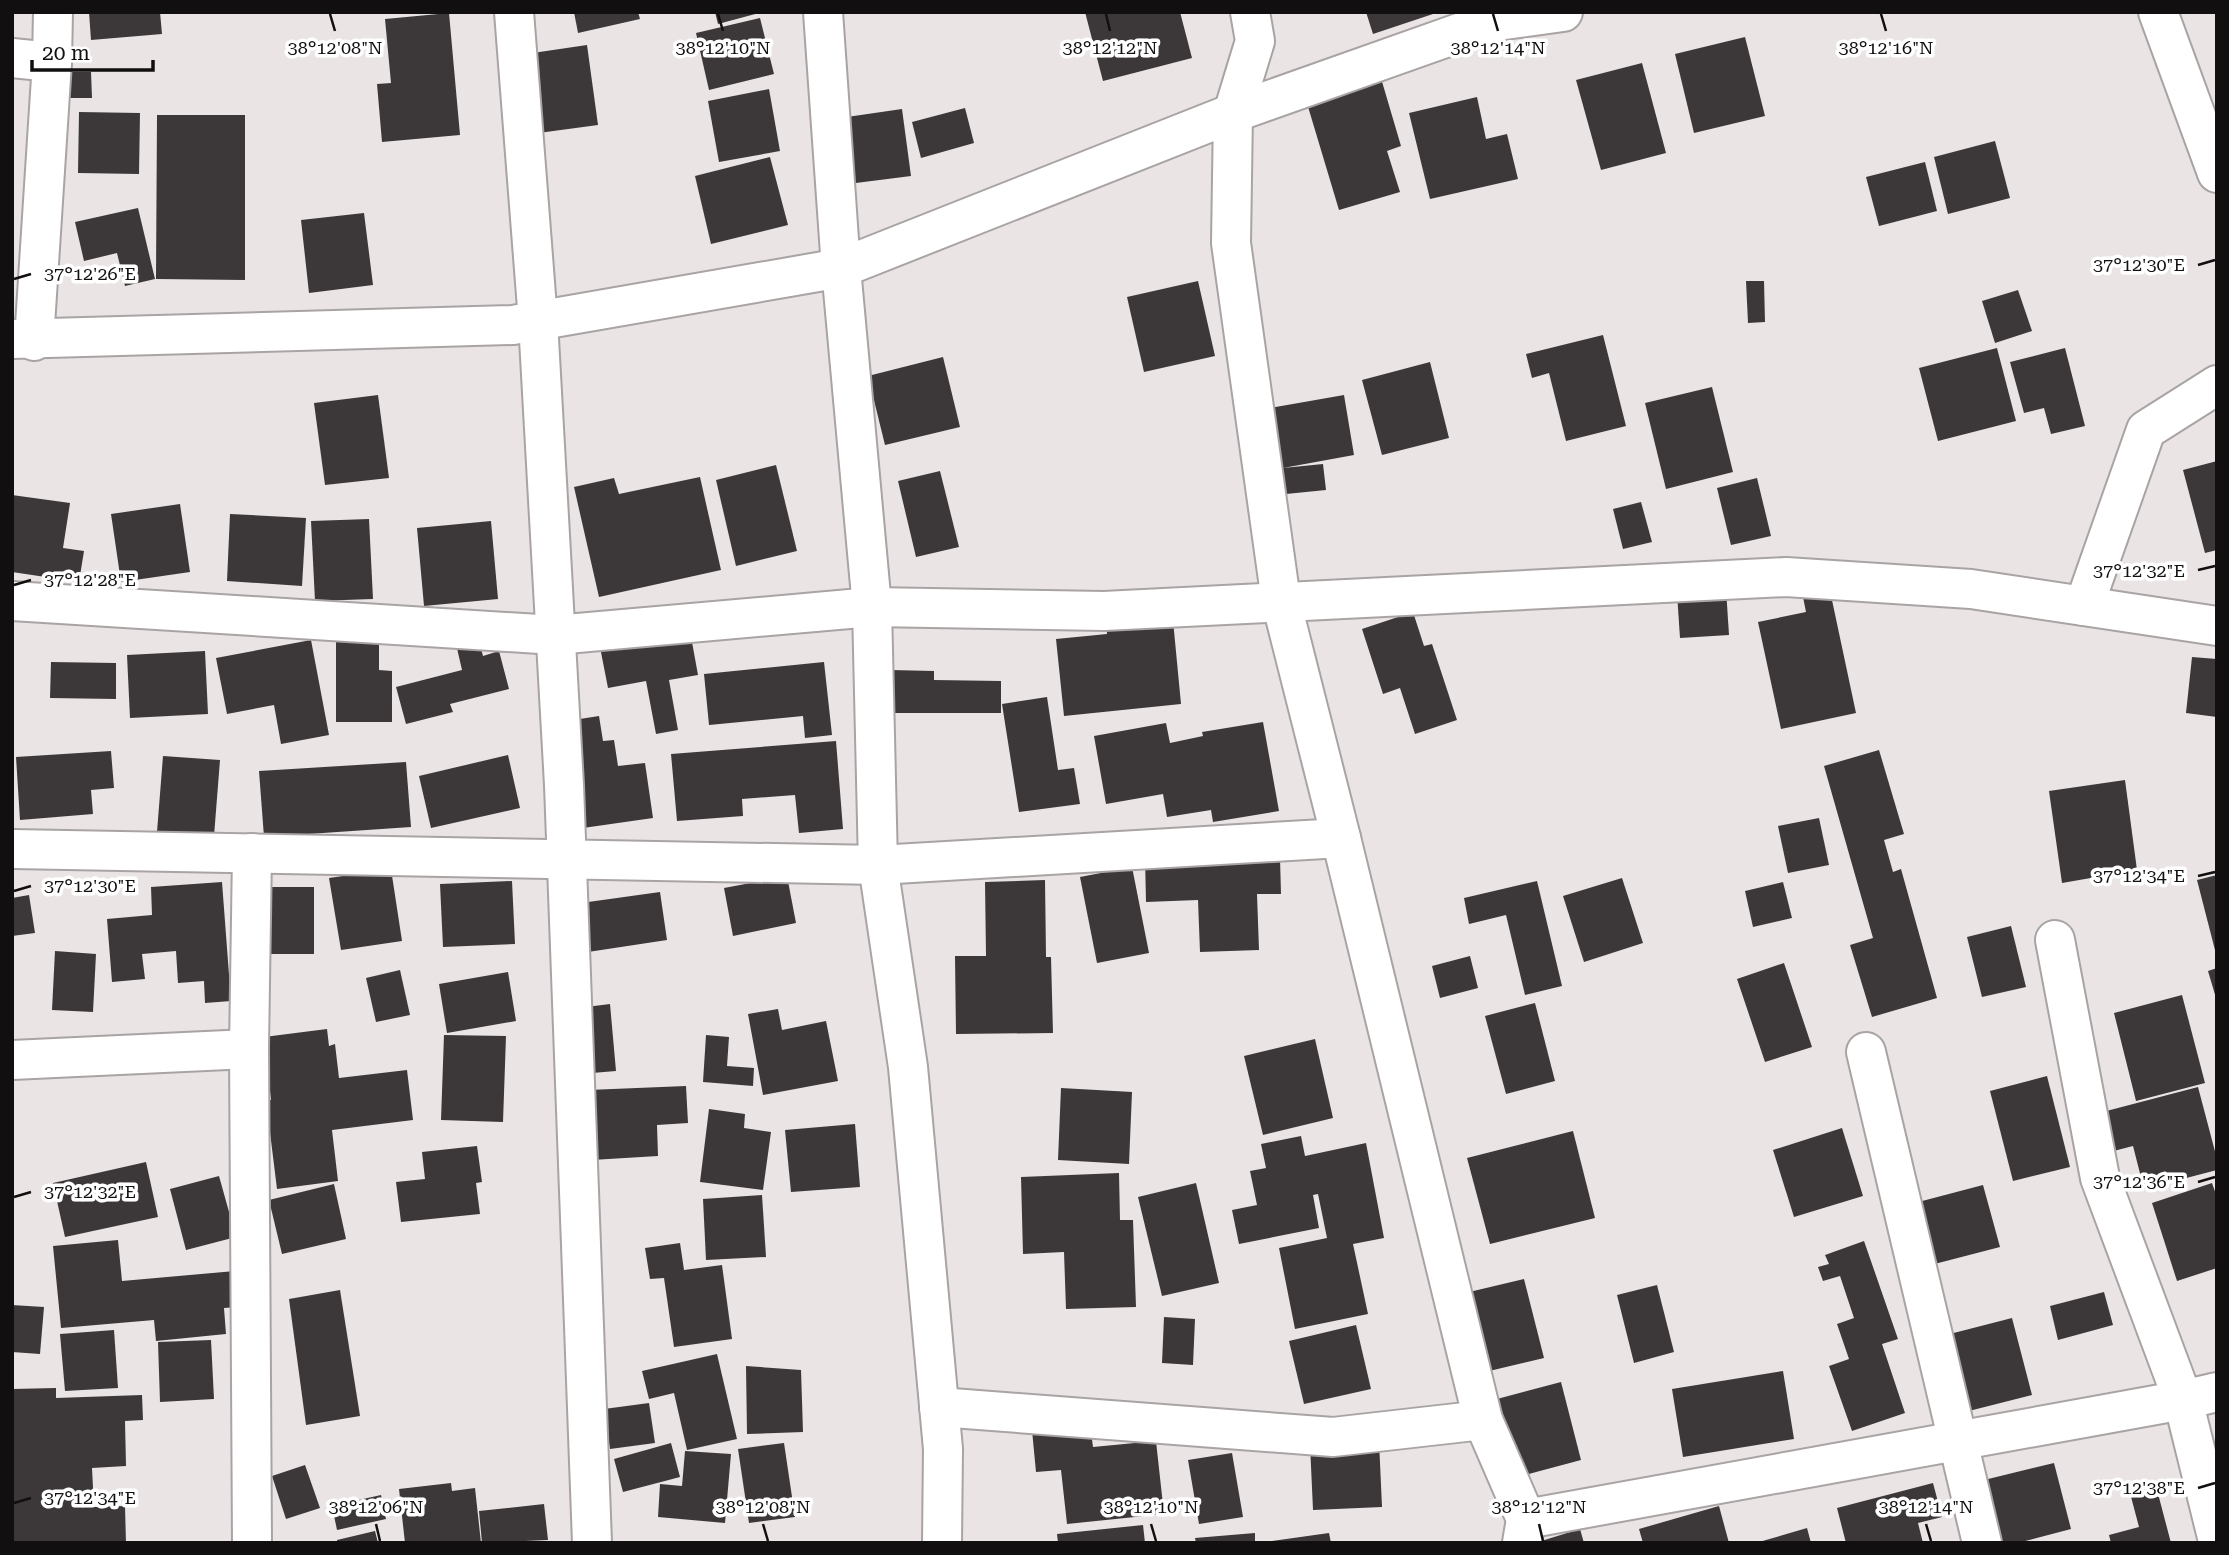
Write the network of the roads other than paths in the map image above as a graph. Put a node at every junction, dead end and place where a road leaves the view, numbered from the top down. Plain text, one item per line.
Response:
1 (53, 12) edge
2 (514, 12) edge
3 (823, 12) edge
4 (1250, 12) edge
5 (1563, 12) edge
6 (2158, 12) edge
7 (1441, 27) edge
8 (12, 58) edge
9 (52, 62) junction
10 (1234, 113) junction
11 (2217, 173) edge
12 (841, 268) junction
13 (538, 321) junction
14 (23, 340) edge
15 (2217, 385) edge
16 (12, 601) edge
17 (1281, 601) junction
18 (2084, 606) junction
19 (872, 607) junction
20 (2217, 626) edge
21 (555, 635) junction
22 (1341, 838) junction
23 (12, 849) edge
24 (253, 853) junction
25 (568, 860) junction
26 (878, 865) junction
27 (2055, 940) dead end
28 (249, 1049) junction
29 (1866, 1052) dead end
30 (12, 1060) edge
31 (2200, 1396) edge
32 (939, 1407) junction
33 (1483, 1420) junction
34 (1958, 1440) junction
35 (1524, 1531) edge
36 (2217, 1538) edge
37 (252, 1543) edge
38 (592, 1543) edge
39 (942, 1543) edge
40 (1982, 1543) edge

1 - 9 street
2 - 13 street
3 - 12 street
4 - 10 street
5 - 7 street
6 - 11 street
7 - 10 street
8 - 9 street
9 - 14 street
10 - 12 street
10 - 17 street
12 - 13 street
12 - 19 street
13 - 14 street
13 - 21 street
15 - 18 street
16 - 21 street
17 - 18 street
17 - 19 street
17 - 22 street
18 - 20 street
19 - 21 street
19 - 26 street
21 - 25 street
22 - 26 street
22 - 33 street
23 - 24 street
24 - 25 street
24 - 28 street
25 - 26 street
25 - 38 street
26 - 32 street
27 - 31 street
28 - 30 street
28 - 37 street
29 - 34 street
31 - 34 street
31 - 36 street
32 - 33 street
32 - 39 street
33 - 35 street
34 - 35 street
34 - 40 street

